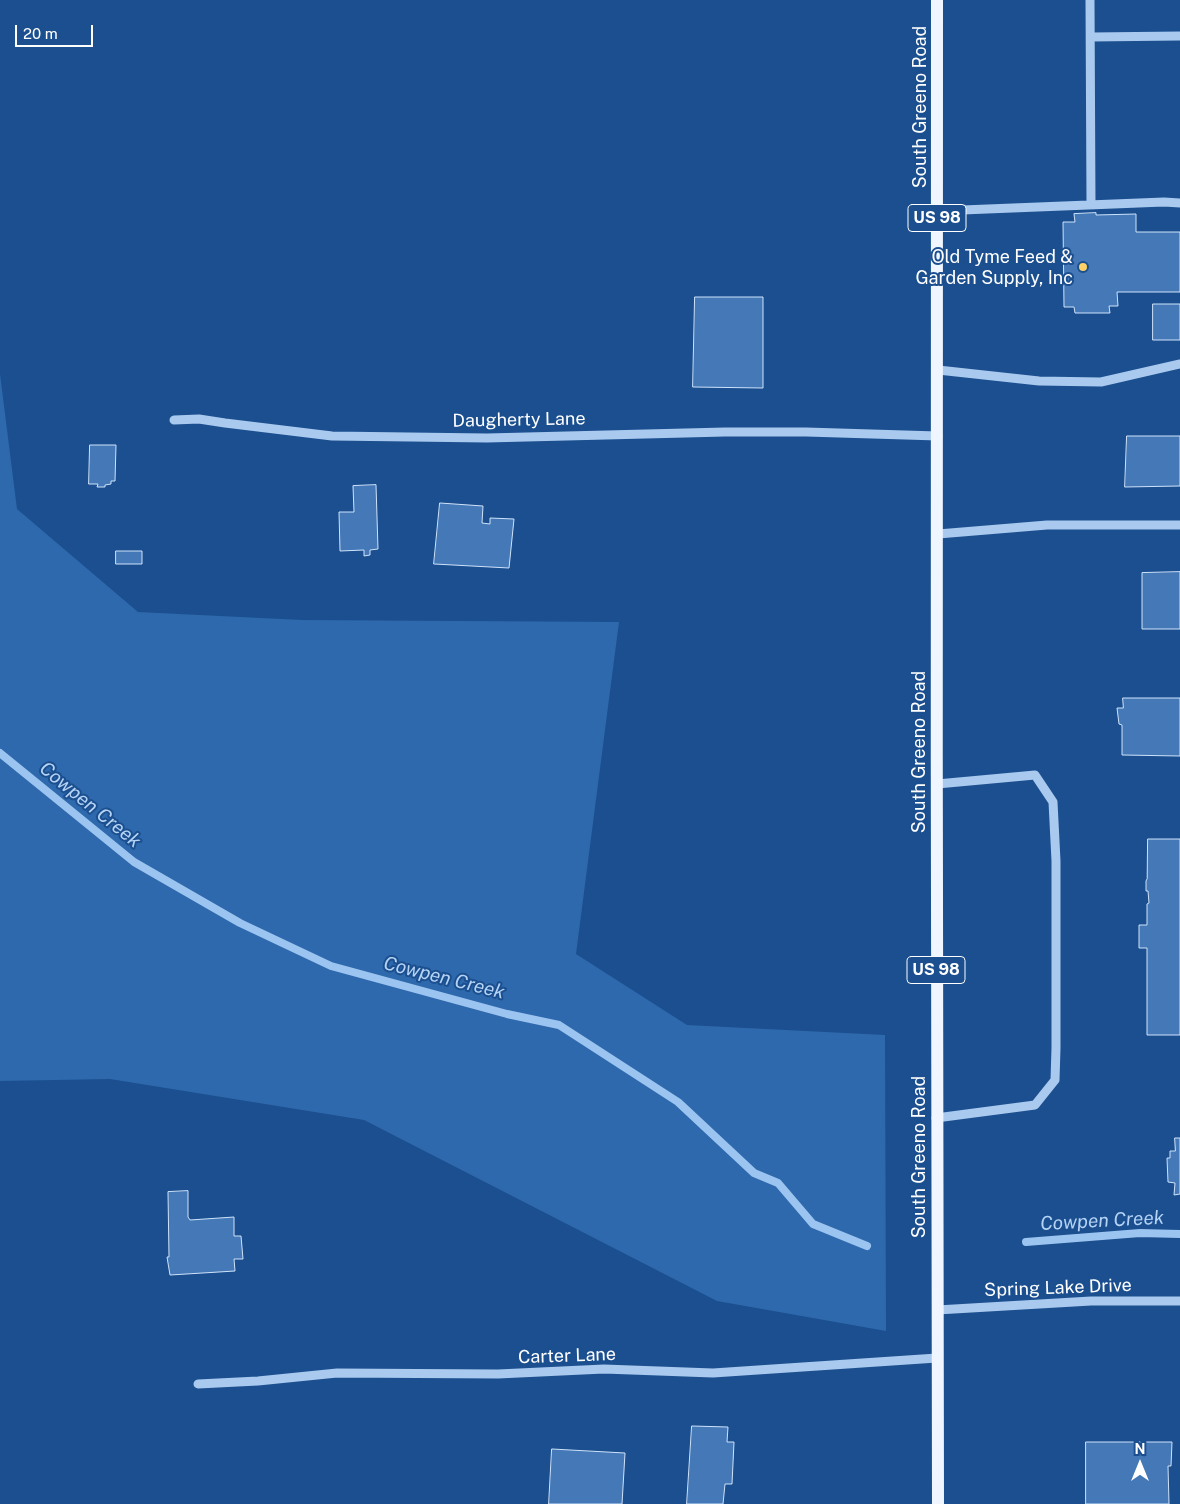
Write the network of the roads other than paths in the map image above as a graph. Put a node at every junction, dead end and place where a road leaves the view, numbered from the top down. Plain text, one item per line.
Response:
1 (937, 0) edge
2 (1090, 0) edge
3 (1180, 36) edge
4 (1091, 37) junction
5 (1180, 202) edge
6 (1091, 205) junction
7 (937, 211) junction
8 (1180, 364) edge
9 (938, 370) junction
10 (174, 420) dead end
11 (938, 436) junction
12 (1180, 526) edge
13 (938, 534) junction
14 (937, 784) junction
15 (936, 1118) junction
16 (1180, 1301) edge
17 (937, 1310) junction
18 (937, 1358) junction
19 (198, 1384) dead end
20 (938, 1504) edge

1 - 7 main road, South Greeno Road / US 98
2 - 4 street
3 - 4 street
4 - 6 street
5 - 6 street
6 - 7 street
7 - 9 main road, South Greeno Road / US 98
8 - 9 street
9 - 11 main road, South Greeno Road / US 98
10 - 11 street, Daugherty Lane
11 - 13 main road, South Greeno Road / US 98
12 - 13 street
13 - 14 main road, South Greeno Road / US 98
14 - 15 main road, South Greeno Road / US 98
14 - 15 street
15 - 17 main road, South Greeno Road / US 98
16 - 17 street, Spring Lake Drive
17 - 18 main road, South Greeno Road / US 98
18 - 19 street, Carter Lane
18 - 20 main road, South Greeno Road / US 98

